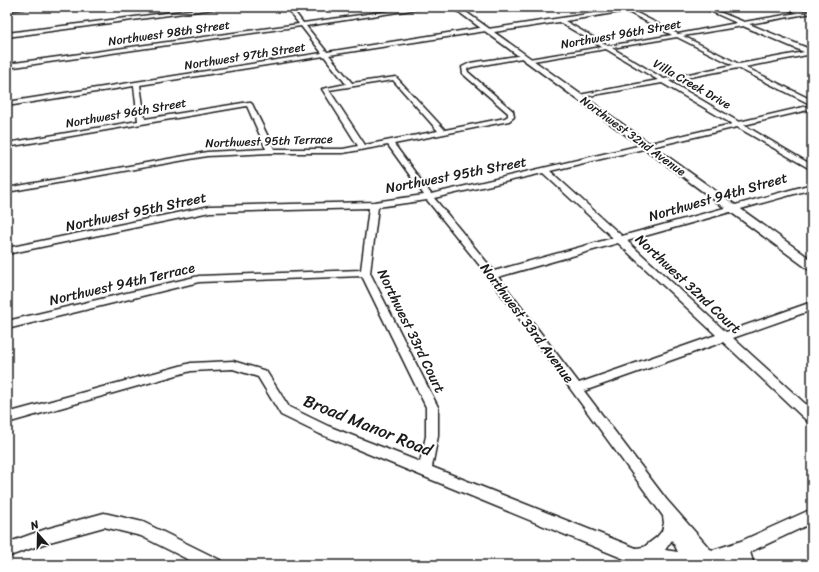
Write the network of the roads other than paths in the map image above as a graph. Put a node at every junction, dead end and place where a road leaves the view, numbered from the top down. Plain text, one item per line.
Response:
1 (35, 7) edge
2 (226, 7) edge
3 (288, 7) edge
4 (429, 7) edge
5 (455, 7) edge
6 (643, 7) edge
7 (703, 7) edge
8 (785, 7) edge
9 (624, 8) edge
10 (7, 10) edge
11 (812, 12) edge
12 (802, 14) junction
13 (812, 17) edge
14 (560, 20) junction
15 (742, 24) junction
16 (302, 25) junction
17 (486, 30) junction
18 (7, 35) edge
19 (678, 35) junction
20 (608, 47) junction
21 (811, 52) edge
22 (324, 54) junction
23 (526, 59) junction
24 (7, 66) edge
25 (739, 66) junction
26 (664, 81) junction
27 (137, 84) junction
28 (350, 85) junction
29 (580, 97) junction
30 (812, 103) edge
31 (7, 104) edge
32 (812, 107) edge
33 (507, 120) joint
34 (142, 122) junction
35 (739, 124) junction
36 (444, 133) junction
37 (390, 143) junction
38 (7, 145) edge
39 (647, 146) junction
40 (363, 148) junction
41 (270, 150) junction
42 (812, 168) edge
43 (545, 170) junction
44 (812, 186) edge
45 (7, 190) edge
46 (429, 197) junction
47 (374, 205) junction
48 (732, 208) junction
49 (619, 239) junction
50 (7, 251) edge
51 (812, 266) edge
52 (365, 273) junction
53 (492, 275) junction
54 (812, 306) edge
55 (7, 325) edge
56 (726, 337) junction
57 (576, 389) junction
58 (7, 418) edge
59 (812, 418) edge
60 (425, 469) junction
61 (661, 504) junction
62 (812, 516) edge
63 (671, 523) junction
64 (742, 548) junction
65 (7, 550) edge
66 (644, 558) edge
67 (714, 559) edge
68 (687, 561) edge
69 (215, 565) edge
70 (732, 565) edge
71 (746, 565) edge

1 - 10 street
2 - 18 street
3 - 16 street
4 - 16 street, Northwest 98th Street
5 - 17 main road, Northwest 32nd Avenue
6 - 9 street, Northwest 97th Street
7 - 15 street
8 - 12 street
9 - 14 street, Northwest 97th Street
9 - 19 street
11 - 12 street, Northwest 96th Street
12 - 13 street
12 - 15 street, Northwest 96th Street
14 - 17 street, Northwest 97th Street
14 - 20 street, Villa Creek Drive
15 - 19 street, Northwest 96th Street
15 - 21 street
16 - 22 street
16 - 24 street, Northwest 98th Street
17 - 22 street, Northwest 97th Street
17 - 23 main road, Northwest 32nd Avenue
19 - 20 street, Northwest 96th Street
19 - 25 street
20 - 23 street, Northwest 96th Street
20 - 26 street, Villa Creek Drive
21 - 25 street
22 - 27 street, Northwest 97th Street
22 - 28 street
23 - 29 main road, Northwest 32nd Avenue
23 - 33 street, Northwest 96th Street
25 - 26 street
25 - 30 street
26 - 29 street
26 - 35 street, Villa Creek Drive
27 - 31 street, Northwest 97th Street
27 - 34 street
28 - 36 street
28 - 40 street
29 - 39 main road, Northwest 32nd Avenue
32 - 35 street, Northwest 95th Street
33 - 36 street, Northwest 95th Terrace
34 - 38 street, Northwest 96th Street
34 - 41 street, Northwest 96th Street
35 - 39 street, Northwest 95th Street
35 - 42 street, Villa Creek Drive
36 - 37 street, Northwest 95th Terrace
37 - 40 street, Northwest 95th Terrace
37 - 46 street, Northwest 33rd Avenue
39 - 43 street, Northwest 95th Street
39 - 48 main road, Northwest 32nd Avenue
40 - 41 street, Northwest 95th Terrace
41 - 45 street, Northwest 95th Terrace
43 - 46 street, Northwest 95th Street
43 - 49 street, Northwest 32nd Court
44 - 48 street, Northwest 94th Street
46 - 47 street, Northwest 95th Street
46 - 53 street, Northwest 33rd Avenue
47 - 50 street, Northwest 95th Street
47 - 52 street, Northwest 33rd Court
48 - 49 street, Northwest 94th Street
48 - 51 main road, Northwest 32nd Avenue
49 - 53 street, Northwest 94th Street
49 - 56 street, Northwest 32nd Court
52 - 55 street, Northwest 94th Terrace
52 - 60 street, Northwest 33rd Court
53 - 57 street, Northwest 33rd Avenue
54 - 56 street
56 - 57 street
56 - 59 street, Northwest 32nd Court
57 - 61 street, Northwest 33rd Avenue
58 - 60 street, Broad Manor Road
60 - 66 street, Broad Manor Road
61 - 63 street, Northwest 33rd Avenue
61 - 67 street, Northwest 33rd Avenue
62 - 64 street, Broad Manor Road
63 - 66 street
63 - 68 street, Northwest 33rd Avenue
64 - 67 street, Broad Manor Road
64 - 70 street
64 - 71 street
65 - 69 street
66 - 68 street, Broad Manor Road
67 - 68 street, Broad Manor Road

